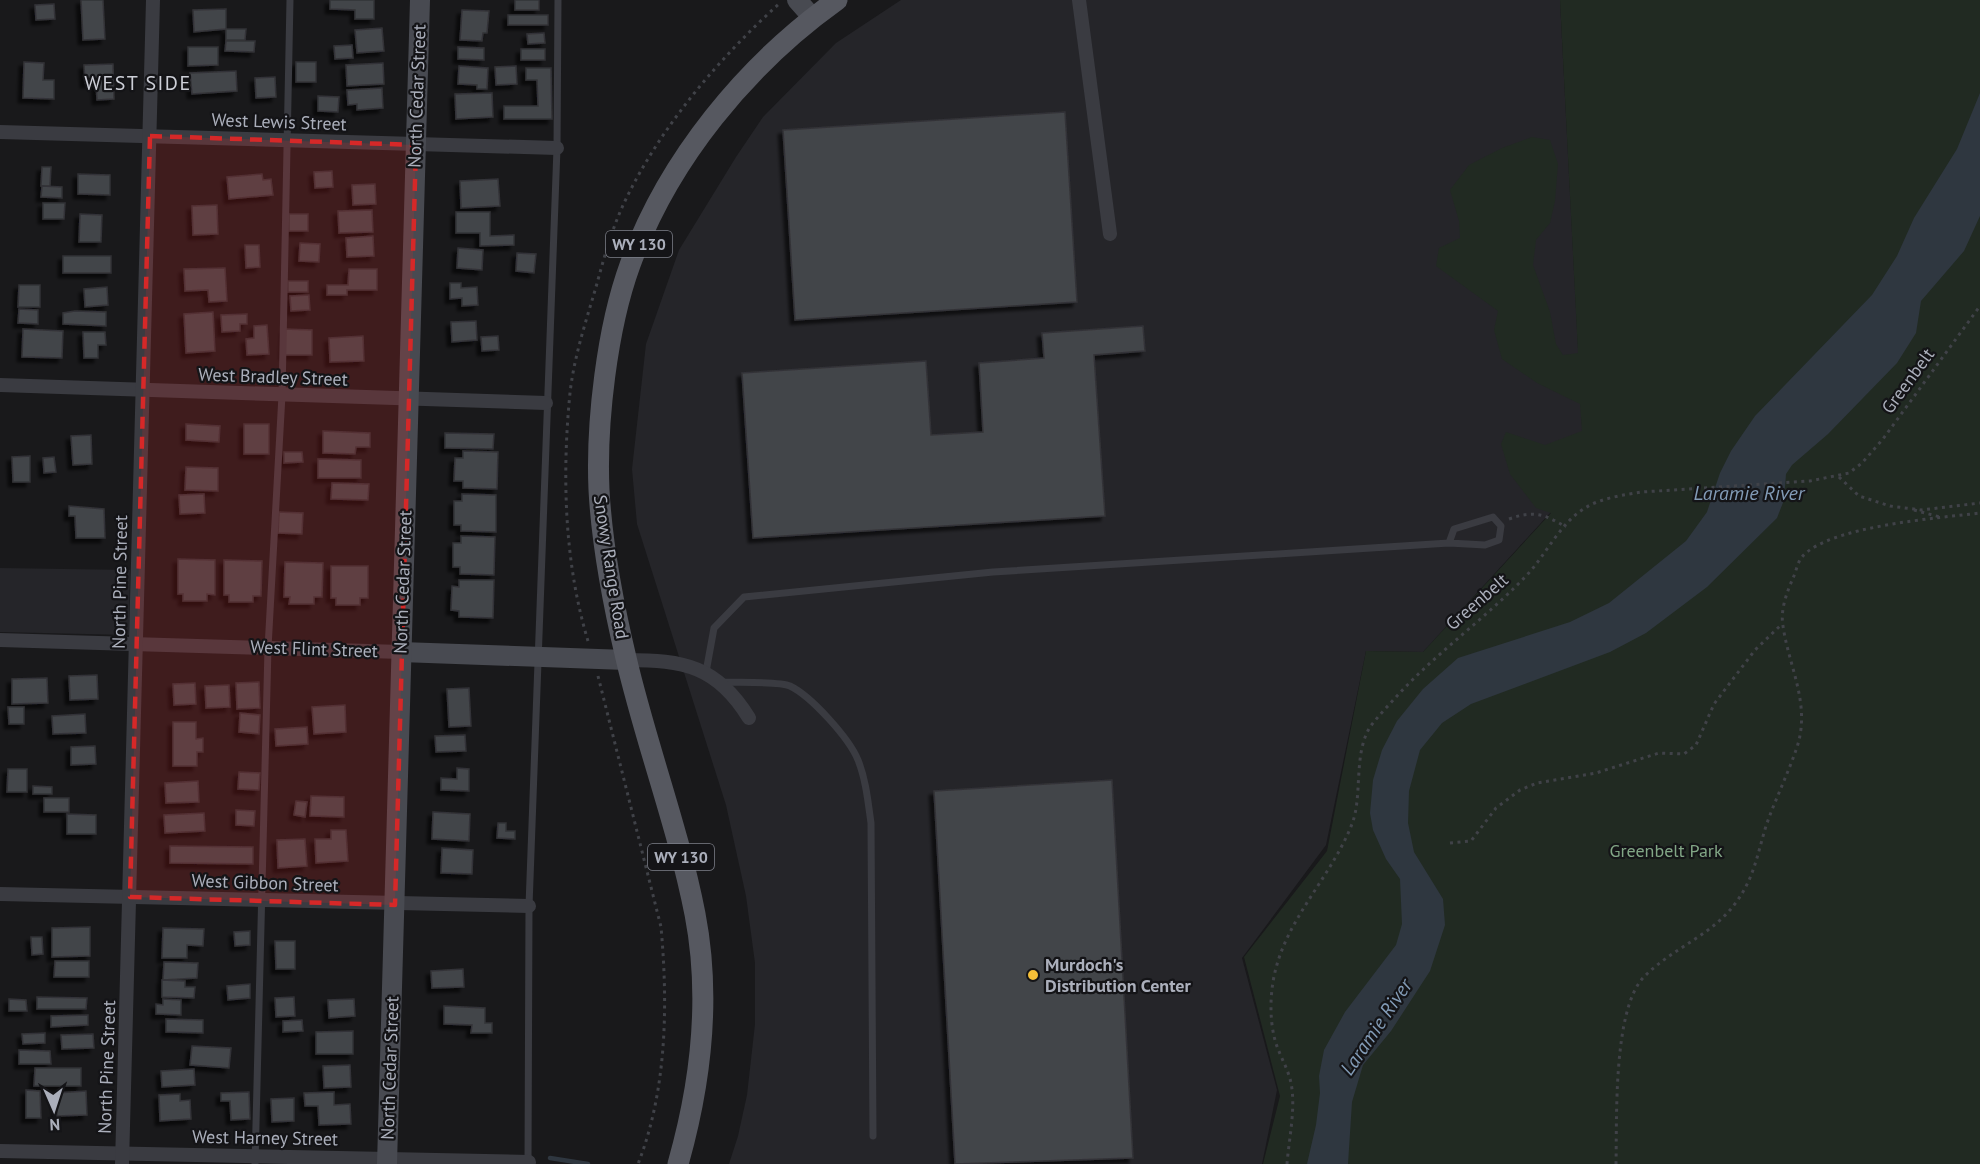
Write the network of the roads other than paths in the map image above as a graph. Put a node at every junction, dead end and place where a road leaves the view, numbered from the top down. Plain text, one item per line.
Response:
1 (153, 0) edge
2 (290, 0) edge
3 (420, 0) edge
4 (558, 0) edge
5 (797, 0) edge
6 (837, 0) edge
7 (1078, 0) edge
8 (812, 17) junction
9 (0, 132) edge
10 (150, 136) junction
11 (287, 141) junction
12 (416, 145) junction
13 (557, 148) junction
14 (1110, 234) dead end
15 (0, 385) edge
16 (142, 390) junction
17 (282, 395) junction
18 (408, 399) junction
19 (546, 403) junction
20 (1449, 543) junction
21 (0, 640) edge
22 (137, 644) junction
23 (268, 648) junction
24 (401, 652) junction
25 (537, 657) junction
26 (626, 660) junction
27 (706, 672) junction
28 (720, 682) junction
29 (749, 718) dead end
30 (0, 894) edge
31 (130, 897) junction
32 (262, 901) junction
33 (394, 905) junction
34 (529, 906) junction
35 (873, 1136) dead end
36 (0, 1151) edge
37 (122, 1159) edge
38 (255, 1160) edge
39 (387, 1161) edge
40 (528, 1163) edge
41 (678, 1164) edge

1 - 10 street, North Pine Street
2 - 11 lane
3 - 12 street, North Cedar Street
4 - 13 lane
5 - 8 street
6 - 8 main road, Snowy Range Road / WY 130
7 - 14 street
8 - 26 main road, Snowy Range Road / WY 130
9 - 10 street, West Lewis Street
10 - 11 street, West Lewis Street
10 - 16 street, North Pine Street
11 - 12 street, West Lewis Street
11 - 17 lane
12 - 13 street, West Lewis Street
12 - 18 street, North Cedar Street
13 - 19 lane
15 - 16 street, West Bradley Street
16 - 17 street, West Bradley Street
16 - 22 street, North Pine Street
17 - 18 street, West Bradley Street
17 - 23 lane
18 - 19 street, West Bradley Street
18 - 24 street, North Cedar Street
19 - 25 lane
20 - 20 lane
20 - 27 lane
21 - 22 street, West Flint Street
22 - 23 street, West Flint Street
22 - 31 street, North Pine Street
23 - 24 street, West Flint Street
23 - 32 lane
24 - 25 street, West Flint Street
24 - 33 street, North Cedar Street
25 - 26 street, West Flint Street
25 - 34 lane
26 - 27 street, West Flint Street
26 - 41 main road, Snowy Range Road / WY 130
27 - 28 street, West Flint Street
28 - 29 street, West Flint Street
28 - 35 lane
30 - 31 street, West Gibbon Street
31 - 32 street, West Gibbon Street
31 - 37 street, North Pine Street
32 - 33 street, West Gibbon Street
32 - 38 lane
33 - 34 street, West Gibbon Street
33 - 39 street, North Cedar Street
34 - 40 lane
36 - 37 street, West Harney Street
37 - 38 street, West Harney Street
38 - 39 street, West Harney Street
39 - 40 street, West Harney Street

